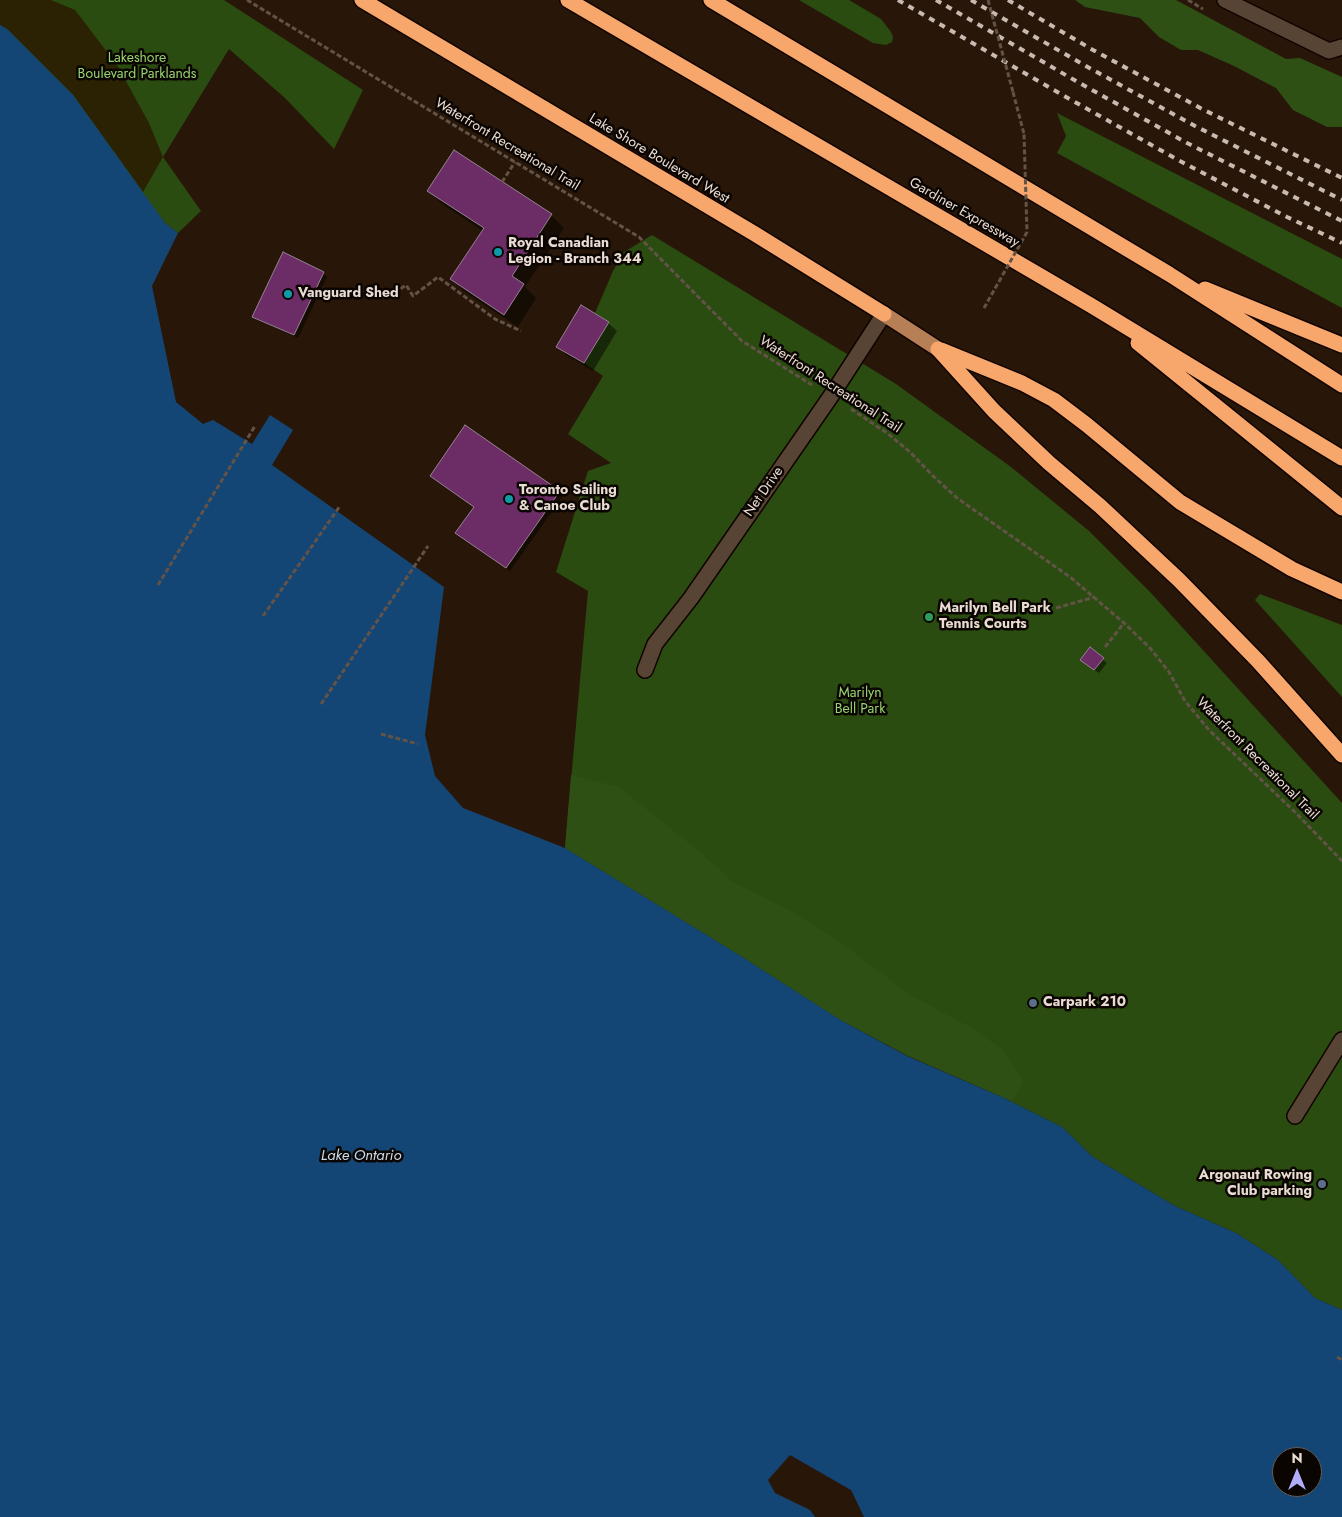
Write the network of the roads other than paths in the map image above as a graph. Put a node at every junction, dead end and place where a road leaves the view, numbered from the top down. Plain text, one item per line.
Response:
1 (362, 0) edge
2 (568, 0) edge
3 (711, 0) edge
4 (1225, 0) edge
5 (1342, 47) edge
6 (1169, 274) junction
7 (1092, 306) junction
8 (884, 314) junction
9 (1342, 345) edge
10 (938, 349) junction
11 (1342, 385) edge
12 (1342, 458) edge
13 (1342, 508) edge
14 (1342, 592) edge
15 (644, 670) dead end
16 (1342, 755) edge
17 (1342, 1040) edge
18 (1295, 1116) dead end

1 - 8 highway, Lake Shore Boulevard West
2 - 7 highway, Gardiner Expressway
3 - 6 highway
4 - 5 street
6 - 9 highway
6 - 11 highway
7 - 12 highway, Gardiner Expressway
7 - 13 highway
8 - 10 main road, Lake Shore Boulevard West
8 - 15 street, Net Drive
10 - 14 highway
10 - 16 highway
17 - 18 street

